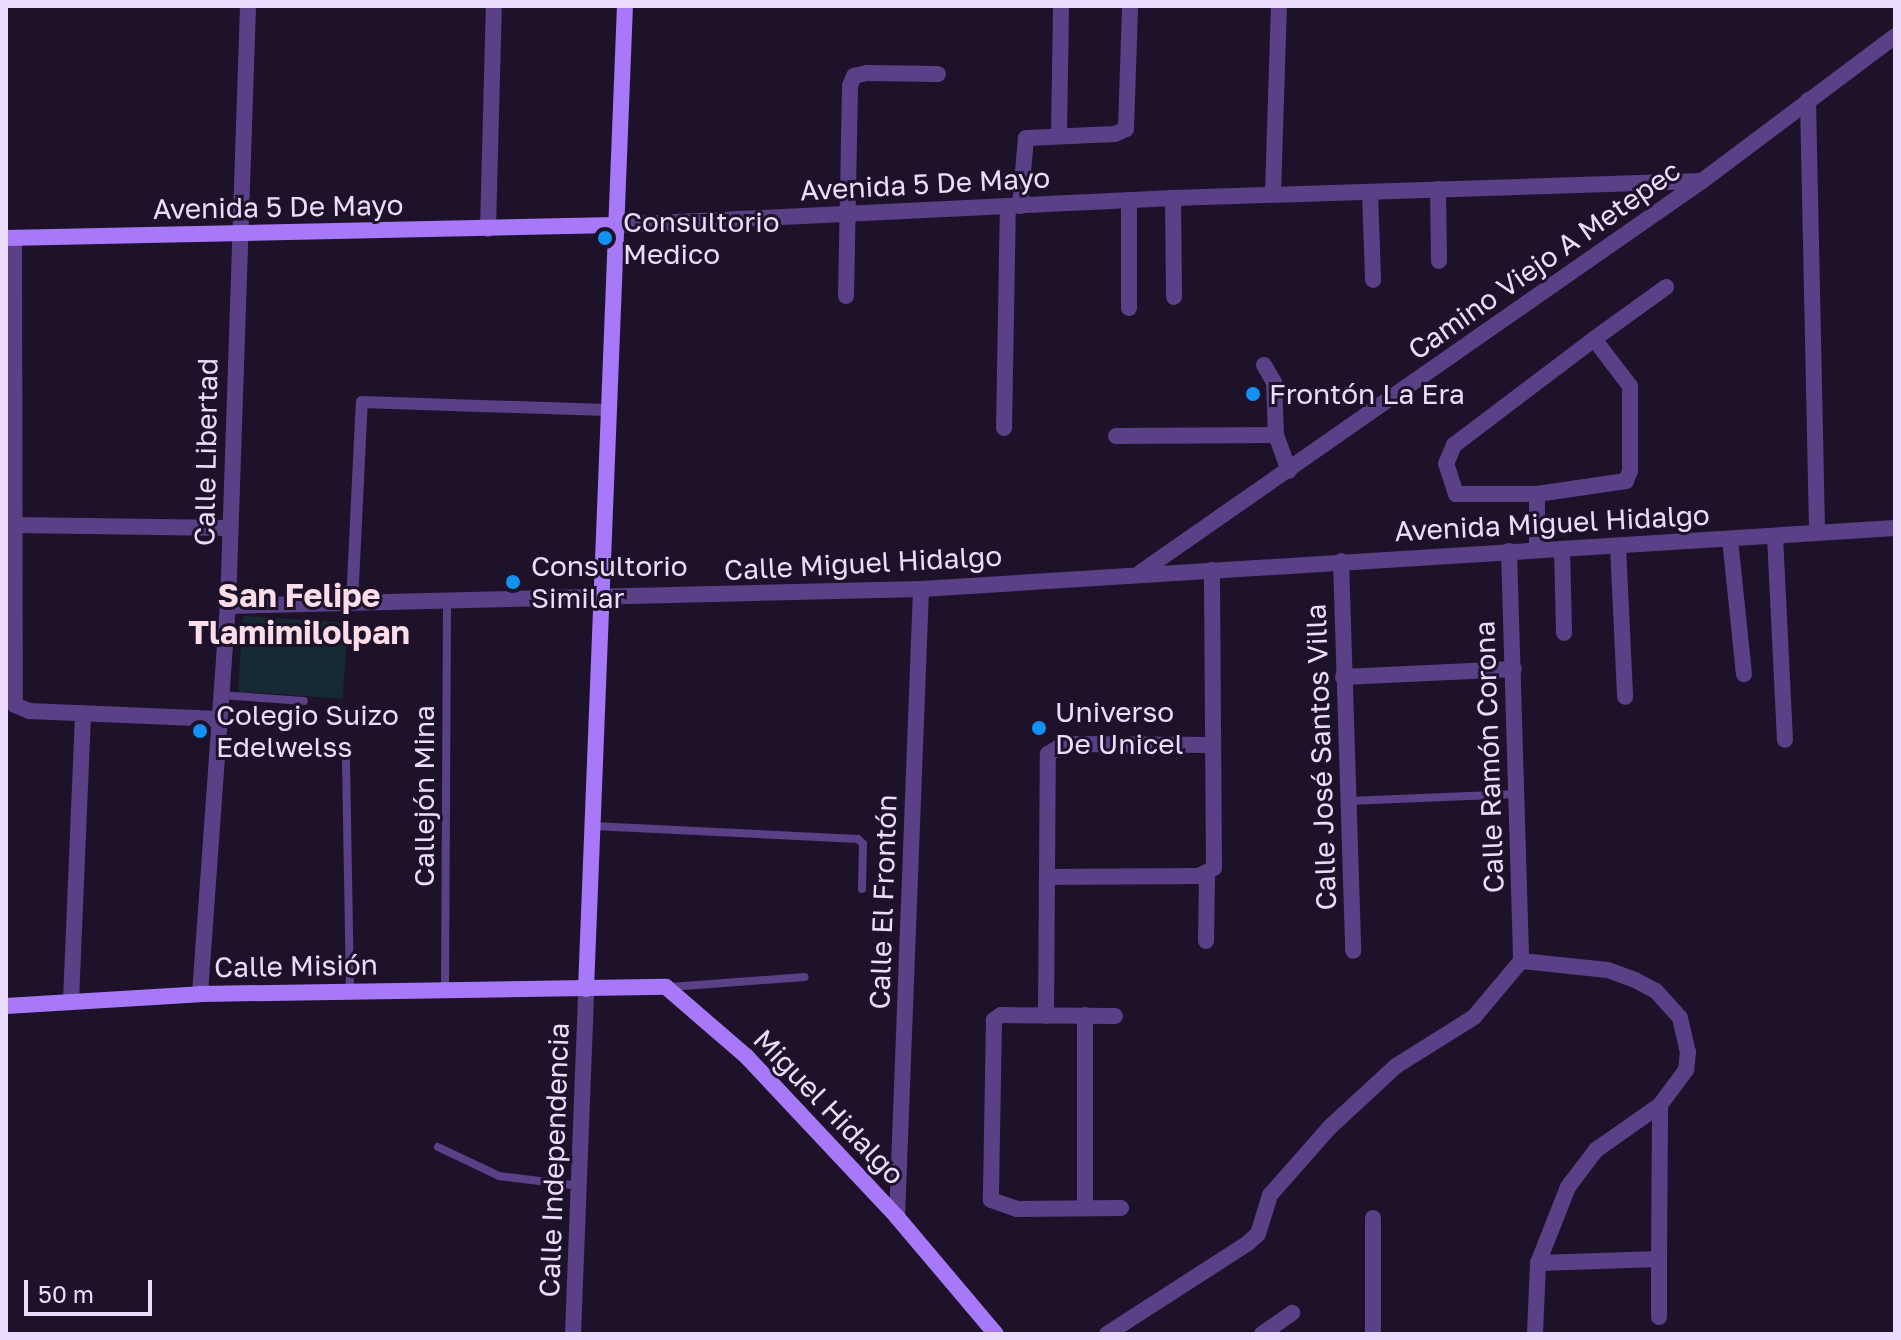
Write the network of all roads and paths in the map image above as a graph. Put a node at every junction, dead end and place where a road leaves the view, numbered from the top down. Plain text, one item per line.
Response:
1 (248, 6) edge
2 (494, 6) edge
3 (625, 6) edge
4 (1061, 6) edge
5 (1130, 6) edge
6 (1279, 6) edge
7 (1895, 36) edge
8 (938, 74) dead end
9 (1808, 100) junction
10 (1059, 135) junction
11 (1702, 181) junction
12 (1438, 189) junction
13 (1370, 192) junction
14 (1273, 194) junction
15 (1173, 198) junction
16 (1129, 200) junction
17 (1014, 206) junction
18 (847, 214) junction
19 (615, 225) junction
20 (488, 229) junction
21 (237, 233) junction
22 (10, 238) edge
23 (1439, 261) dead end
24 (1373, 280) dead end
25 (1666, 287) dead end
26 (846, 296) dead end
27 (1174, 297) dead end
28 (1129, 308) dead end
29 (1594, 339) junction
30 (1264, 365) dead end
31 (606, 410) junction
32 (1004, 428) dead end
33 (1276, 435) junction
34 (1116, 436) dead end
35 (1289, 471) junction
36 (1537, 494) junction
37 (14, 525) junction
38 (230, 528) junction
39 (1895, 528) edge
40 (1817, 532) junction
41 (1775, 536) junction
42 (1730, 539) junction
43 (1618, 546) junction
44 (1562, 549) junction
45 (1537, 550) junction
46 (1509, 551) junction
47 (1341, 561) junction
48 (1212, 570) junction
49 (1139, 573) junction
50 (921, 589) junction
51 (599, 599) junction
52 (447, 601) junction
53 (352, 603) junction
54 (228, 606) junction
55 (10, 612) edge
56 (1564, 633) dead end
57 (1514, 669) junction
58 (1744, 674) dead end
59 (1343, 677) junction
60 (9, 690) edge
61 (220, 695) junction
62 (1625, 697) dead end
63 (304, 701) dead end
64 (83, 713) junction
65 (219, 719) junction
66 (1785, 740) dead end
67 (1213, 745) junction
68 (346, 761) dead end
69 (1518, 794) junction
70 (1348, 801) junction
71 (593, 826) junction
72 (1211, 869) junction
73 (1047, 877) junction
74 (862, 889) dead end
75 (1206, 941) dead end
76 (1353, 951) dead end
77 (1521, 961) junction
78 (805, 977) dead end
79 (666, 987) junction
80 (586, 989) junction
81 (350, 991) junction
82 (445, 991) junction
83 (200, 994) junction
84 (71, 1001) junction
85 (6, 1006) edge
86 (1085, 1015) junction
87 (1046, 1016) junction
88 (1115, 1016) dead end
89 (1660, 1105) junction
90 (438, 1147) dead end
91 (579, 1186) junction
92 (1085, 1208) junction
93 (1121, 1208) dead end
94 (897, 1217) junction
95 (1373, 1218) dead end
96 (1659, 1259) junction
97 (1538, 1263) junction
98 (1292, 1313) dead end
99 (1659, 1317) dead end
100 (573, 1334) edge
101 (996, 1334) edge
102 (1107, 1334) edge
103 (1262, 1334) edge
104 (1373, 1334) edge
105 (1535, 1334) edge

1 - 21 street, Calle Libertad
2 - 20 street
3 - 19 main road
4 - 10 street
5 - 10 street
6 - 14 street
7 - 9 street, Camino Viejo A Metepec
8 - 18 street
9 - 11 street, Camino Viejo A Metepec
9 - 40 street
10 - 17 street
11 - 12 street, Avenida 5 De Mayo
11 - 35 street, Camino Viejo A Metepec
12 - 13 street, Avenida 5 De Mayo
12 - 23 street
13 - 14 street, Avenida 5 De Mayo
13 - 24 street
14 - 15 street, Avenida 5 De Mayo
15 - 16 street, Avenida 5 De Mayo
15 - 27 street
16 - 17 street, Avenida 5 De Mayo
16 - 28 street
17 - 18 street, Avenida 5 De Mayo
17 - 32 street
18 - 19 street, Avenida 5 De Mayo
18 - 26 street
19 - 20 main road, Avenida 5 De Mayo
19 - 31 main road
20 - 21 main road, Avenida 5 De Mayo
21 - 22 main road, Avenida 5 De Mayo
21 - 38 street, Calle Libertad
22 - 37 street
25 - 29 street
29 - 36 street
29 - 36 street
30 - 33 street
31 - 51 main road
31 - 53 street
33 - 34 street
33 - 35 street
35 - 49 street, Camino Viejo A Metepec
36 - 45 street
37 - 38 street
37 - 55 street
38 - 54 street, Calle Libertad
39 - 40 street, Avenida Miguel Hidalgo
40 - 41 street, Avenida Miguel Hidalgo
41 - 42 street, Avenida Miguel Hidalgo
41 - 66 street
42 - 43 street, Avenida Miguel Hidalgo
42 - 58 street
43 - 44 street, Avenida Miguel Hidalgo
43 - 62 street
44 - 45 street, Avenida Miguel Hidalgo
44 - 56 street
45 - 46 street, Avenida Miguel Hidalgo
46 - 47 street, Avenida Miguel Hidalgo
46 - 57 street, Calle Ramón Corona
47 - 48 street, Avenida Miguel Hidalgo
47 - 59 street, Calle José Santos Villa
48 - 49 street, Calle Miguel Hidalgo
48 - 67 street
49 - 50 street, Calle Miguel Hidalgo
50 - 51 street, Calle Miguel Hidalgo
50 - 94 street, Calle El Frontón
51 - 52 street, Calle Miguel Hidalgo
51 - 71 main road
52 - 53 street, Calle Miguel Hidalgo
52 - 82 lane, Callejón Mina
53 - 54 street, Calle Miguel Hidalgo
54 - 61 street, Calle Libertad
55 - 60 street
57 - 59 street
57 - 69 street, Calle Ramón Corona
59 - 70 street, Calle José Santos Villa
60 - 64 street
61 - 63 lane
61 - 65 street, Calle Libertad
64 - 65 street
64 - 84 street
65 - 83 street, Calle Libertad
67 - 72 street
67 - 73 street
68 - 81 lane
69 - 70 lane
69 - 77 street, Calle Ramón Corona
70 - 76 street, Calle José Santos Villa
71 - 74 lane
71 - 80 main road
72 - 73 street
72 - 75 street
73 - 87 street
77 - 89 street
77 - 102 street
78 - 79 lane
79 - 80 main road
79 - 94 main road, Miguel Hidalgo
80 - 82 main road, Calle Misión
80 - 91 street, Calle Independencia
81 - 82 main road, Calle Misión
81 - 83 main road, Calle Misión
83 - 84 main road, Calle Misión
84 - 85 main road, Calle Misión
86 - 87 street
86 - 88 street
86 - 92 street
87 - 92 street
89 - 96 street
89 - 97 street
90 - 91 lane
91 - 100 street, Calle Independencia
92 - 93 street
94 - 101 main road, Miguel Hidalgo
95 - 104 street
96 - 97 street
96 - 99 street
97 - 105 street
98 - 103 street

